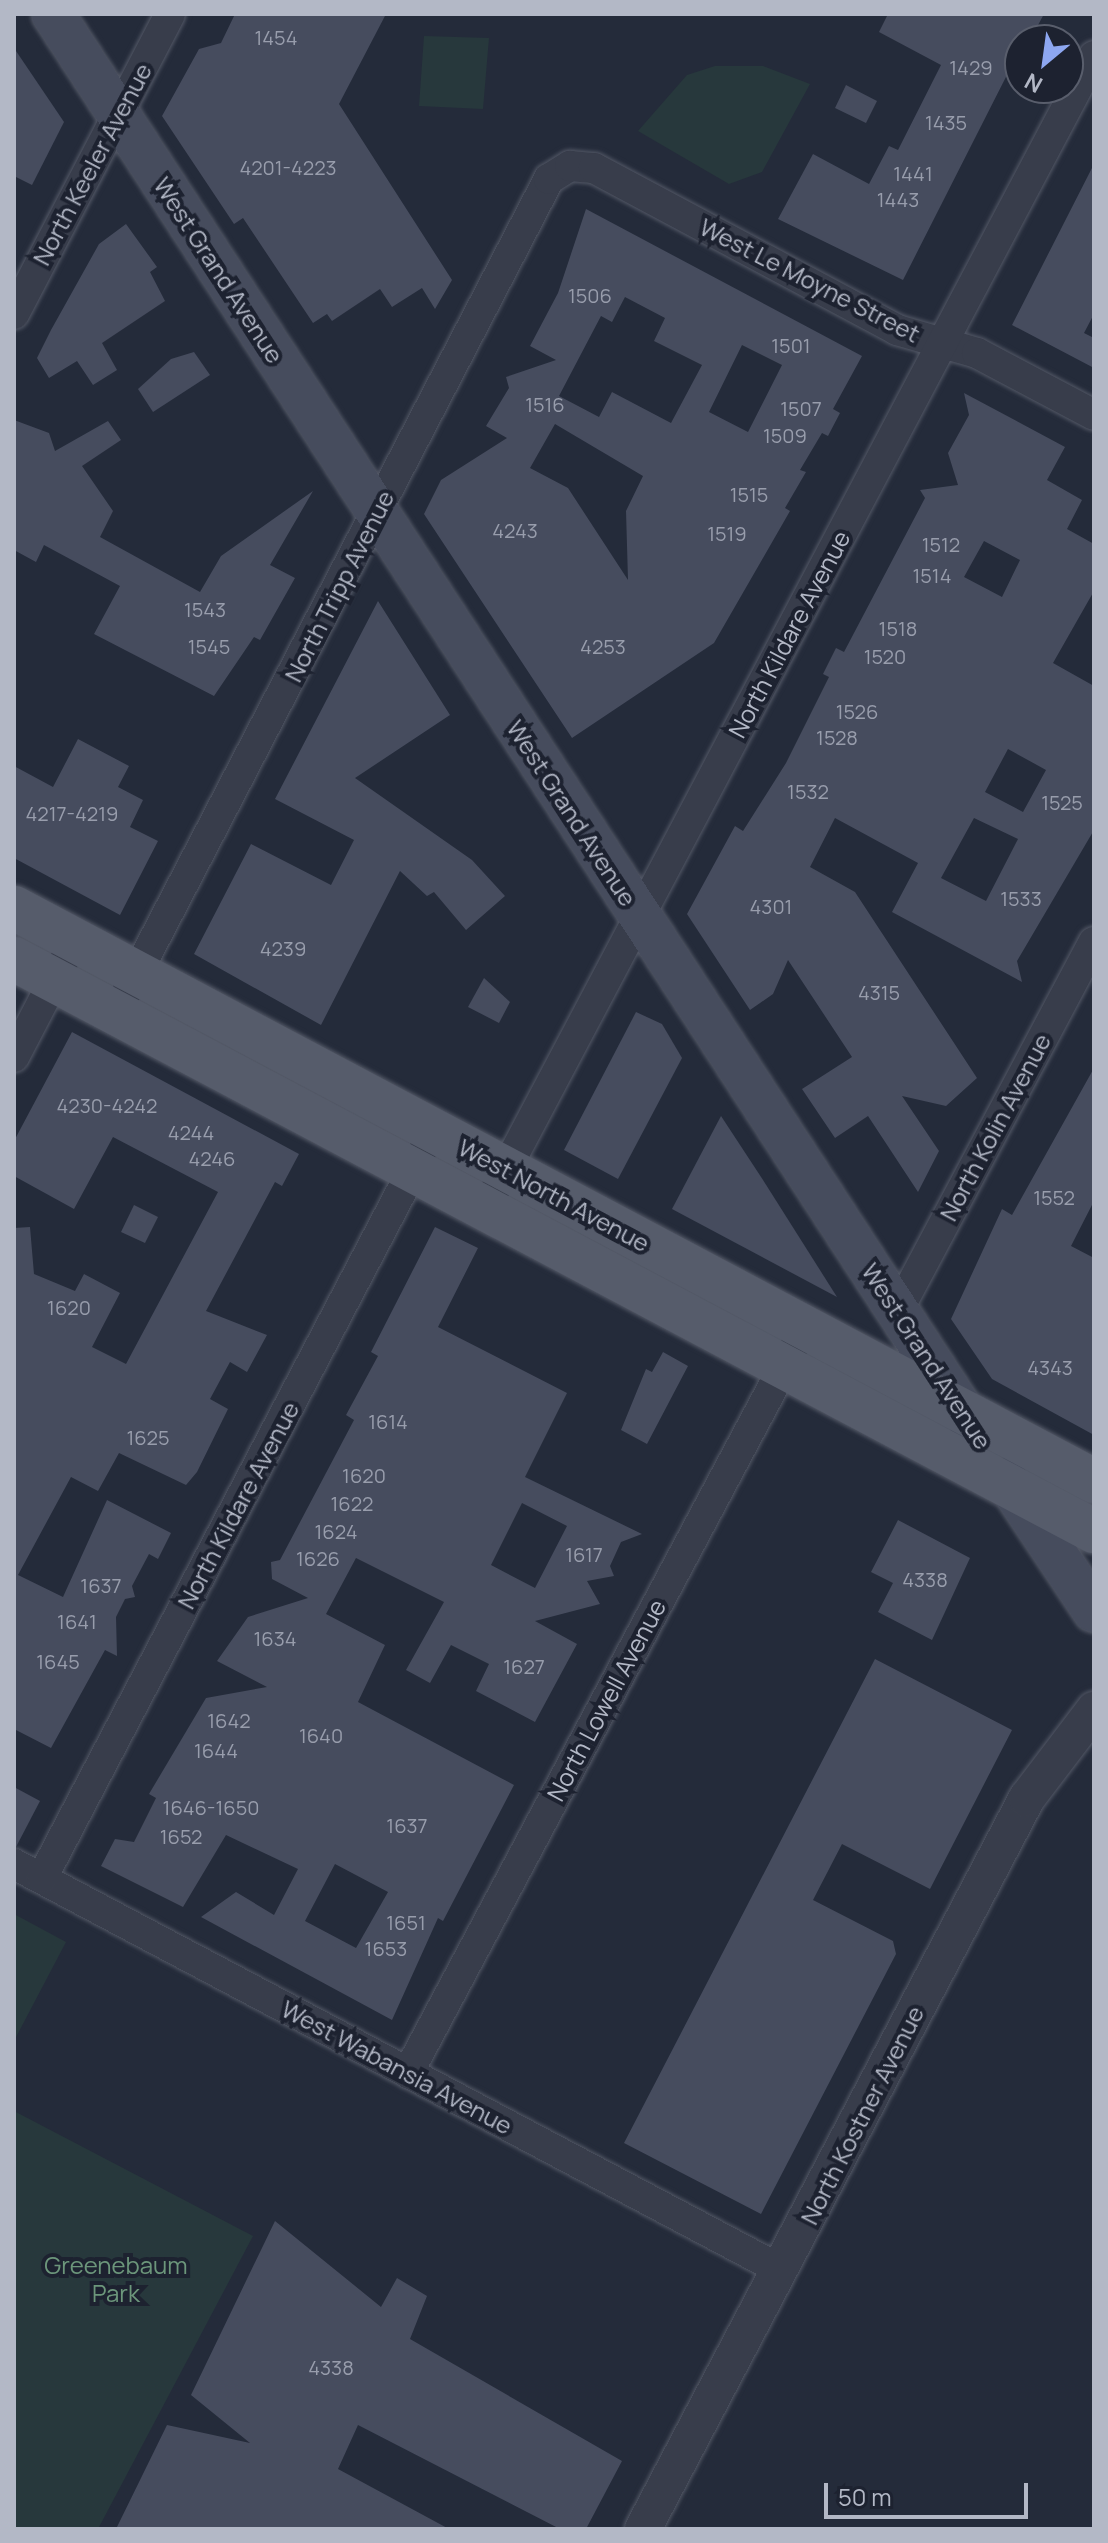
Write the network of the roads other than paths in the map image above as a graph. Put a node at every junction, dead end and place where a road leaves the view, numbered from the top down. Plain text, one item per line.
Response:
1 (53, 14) edge
2 (170, 14) edge
3 (1094, 56) edge
4 (118, 115) junction
5 (570, 166) joint
6 (14, 314) edge
7 (942, 344) junction
8 (1094, 415) edge
9 (378, 514) junction
10 (14, 908) edge
11 (639, 918) junction
12 (75, 940) junction
13 (1094, 942) edge
14 (14, 959) edge
15 (137, 973) junction
16 (54, 980) junction
17 (116, 1013) junction
18 (14, 1057) edge
19 (433, 1130) junction
20 (506, 1169) junction
21 (412, 1173) junction
22 (484, 1211) junction
23 (897, 1312) junction
24 (804, 1328) junction
25 (782, 1370) junction
26 (961, 1409) junction
27 (1094, 1481) edge
28 (1013, 1491) junction
29 (1094, 1531) edge
30 (1094, 1611) edge
31 (1094, 1710) edge
32 (14, 1864) edge
33 (42, 1878) junction
34 (408, 2073) junction
35 (781, 2270) junction
36 (643, 2529) edge

1 - 4 main road, West Grand Avenue
2 - 4 street, North Keeler Avenue
3 - 7 street, North Kildare Avenue
4 - 6 street, North Keeler Avenue
4 - 9 main road, West Grand Avenue
5 - 7 street, West Le Moyne Street
5 - 9 street, North Tripp Avenue
7 - 8 street, West Le Moyne Street
7 - 11 street, North Kildare Avenue
9 - 11 main road, West Grand Avenue
9 - 15 street, North Tripp Avenue
10 - 12 main road, West North Avenue
11 - 20 street, North Kildare Avenue
11 - 23 main road, West Grand Avenue
12 - 15 main road, West North Avenue
12 - 16 street
13 - 23 street, North Kolin Avenue
14 - 16 main road, West North Avenue
15 - 17 street, North Tripp Avenue
15 - 19 main road, West North Avenue
16 - 17 main road, West North Avenue
16 - 18 street
17 - 21 main road, West North Avenue
19 - 20 main road, West North Avenue
19 - 21 street, North Kildare Avenue
20 - 22 street, North Kildare Avenue
20 - 24 main road, West North Avenue
21 - 22 main road, West North Avenue
21 - 33 street, North Kildare Avenue
22 - 25 main road, West North Avenue
23 - 26 main road, West Grand Avenue
24 - 25 street, North Lowell Avenue
24 - 26 main road, West North Avenue
25 - 28 main road, West North Avenue
25 - 34 street, North Lowell Avenue
26 - 27 main road, West North Avenue
26 - 28 main road, West Grand Avenue
28 - 29 main road, West North Avenue
28 - 30 main road, West Grand Avenue
31 - 35 street, North Kostner Avenue
32 - 33 street, West Wabansia Avenue
33 - 34 street, West Wabansia Avenue
34 - 35 street, West Wabansia Avenue
35 - 36 street, North Kostner Avenue

